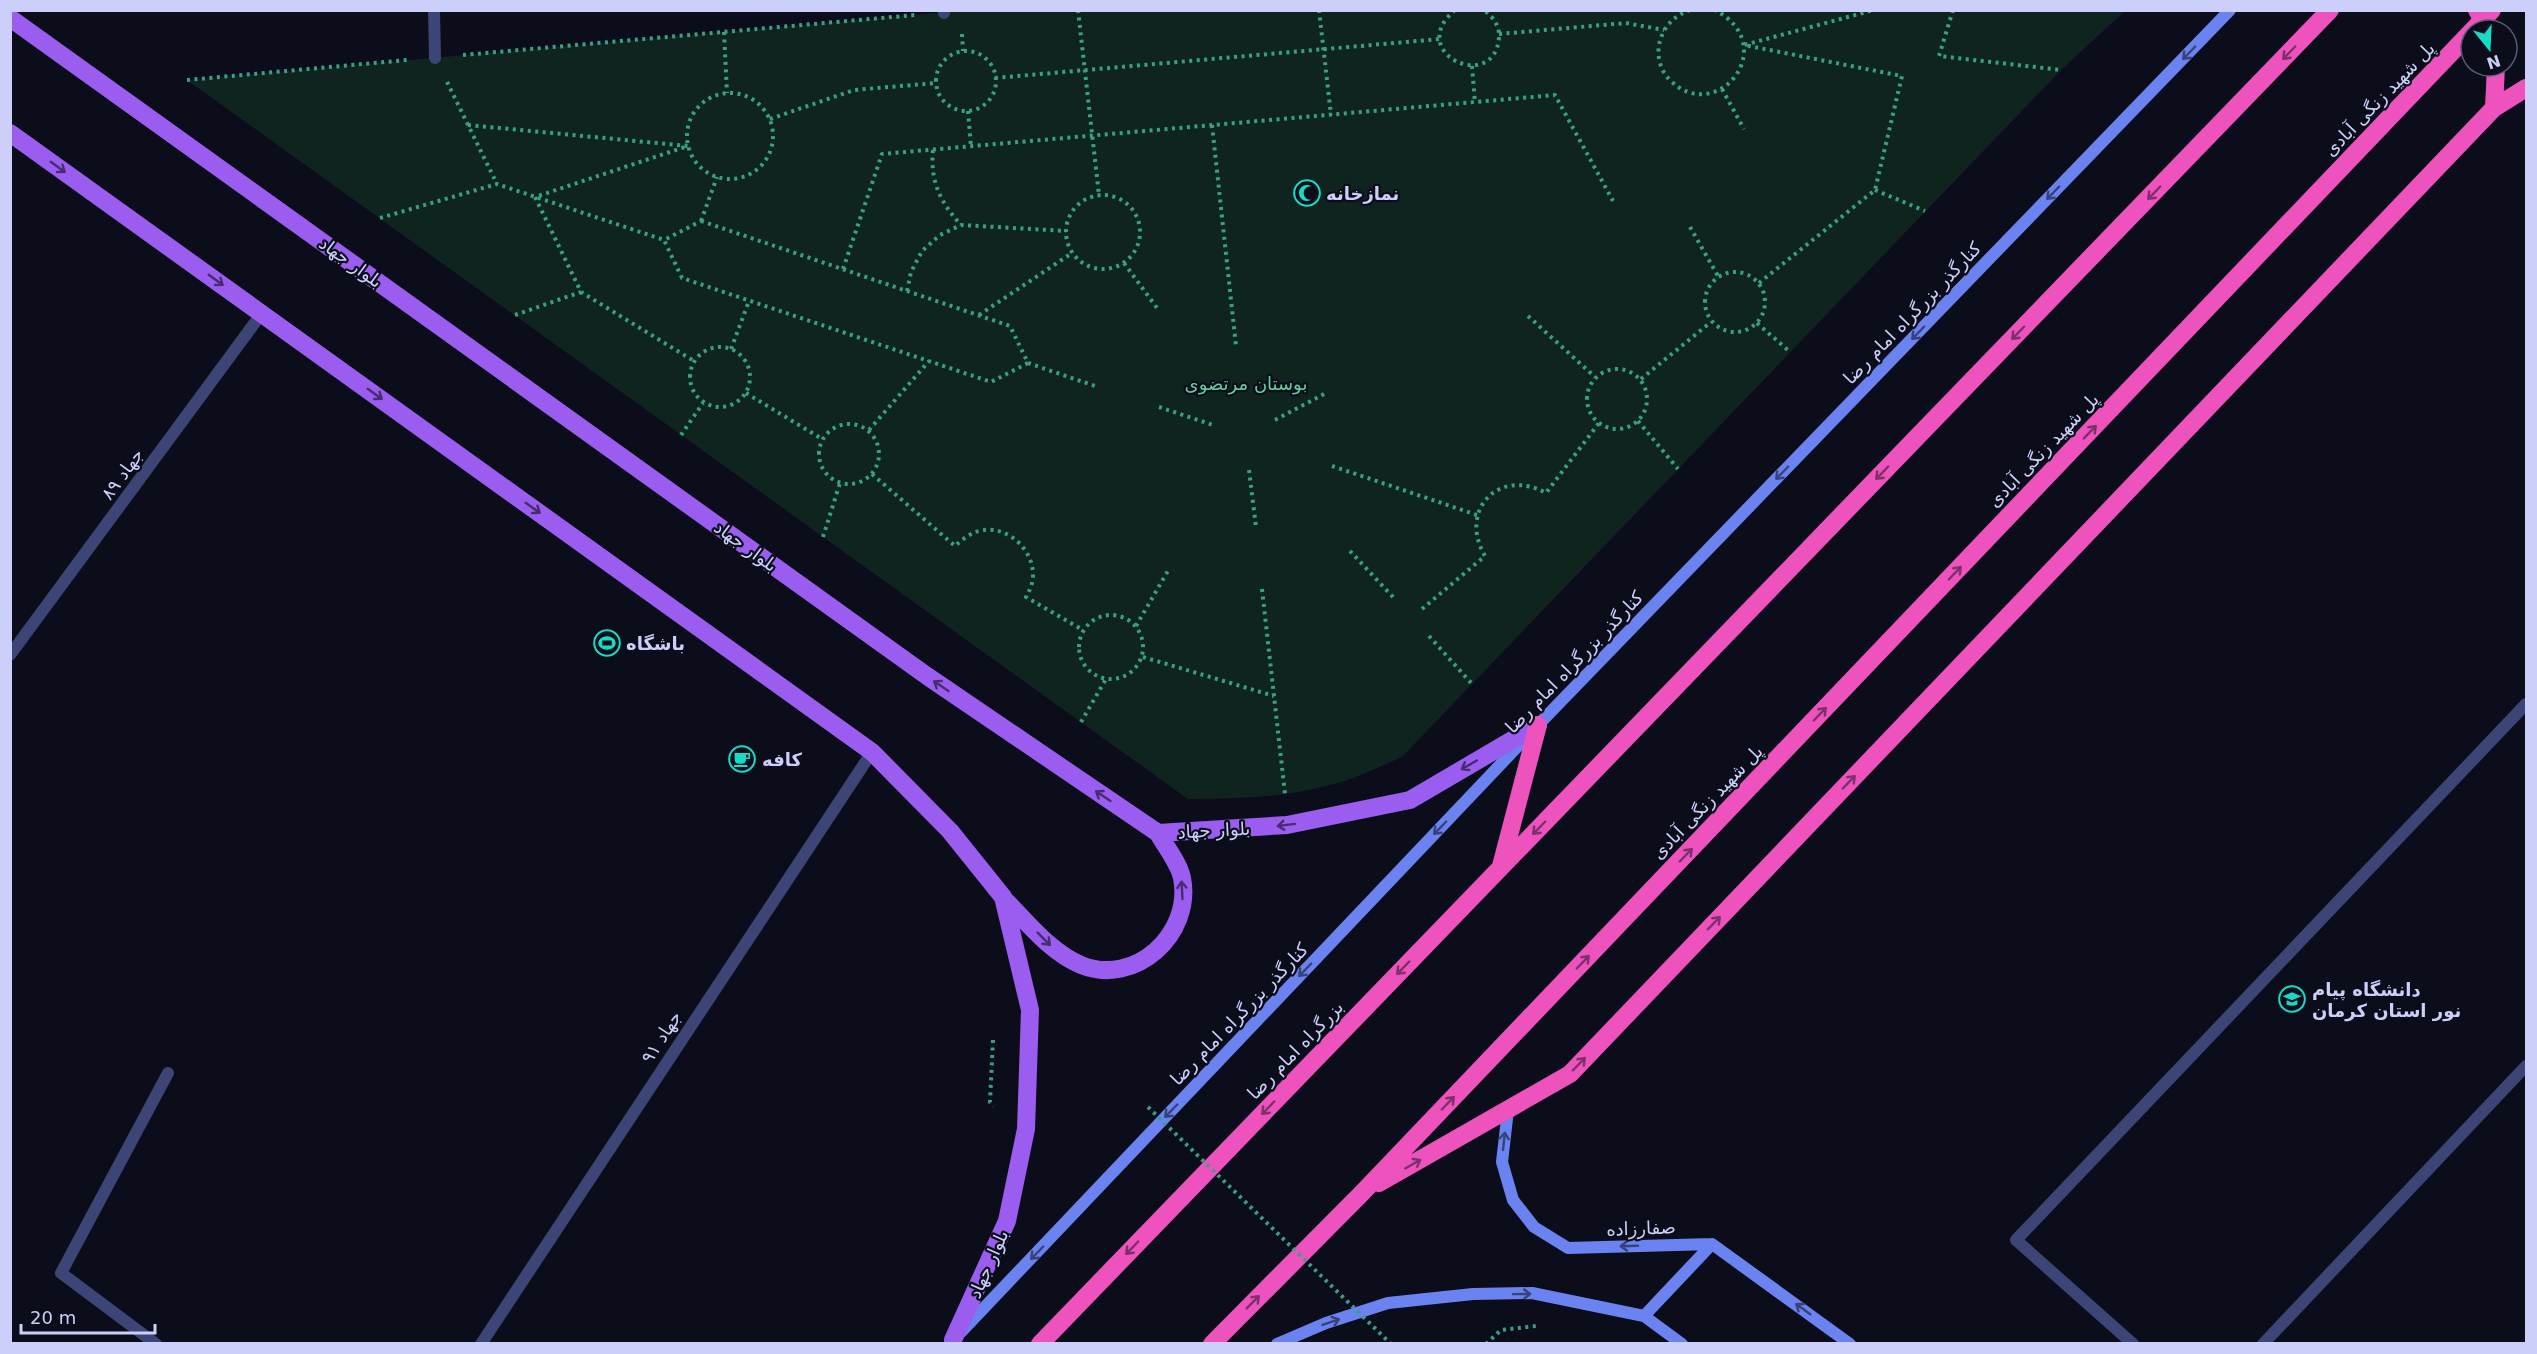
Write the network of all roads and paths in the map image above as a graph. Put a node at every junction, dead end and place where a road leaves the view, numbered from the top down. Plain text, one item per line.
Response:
1 (434, 10) edge
2 (1078, 10) edge
3 (1319, 10) edge
4 (1455, 10) edge
5 (1483, 10) edge
6 (1690, 10) edge
7 (1715, 10) edge
8 (1874, 10) edge
9 (1953, 10) edge
10 (2230, 10) edge
11 (2330, 10) edge
12 (944, 12) edge
13 (10, 18) edge
14 (1664, 30) junction
15 (724, 32) junction
16 (1499, 34) junction
17 (1440, 39) junction
18 (1744, 45) junction
19 (2459, 45) edge
20 (1323, 49) junction
21 (435, 58) junction
22 (1472, 66) junction
23 (1085, 70) junction
24 (2061, 70) dead end
25 (995, 78) junction
26 (2495, 78) edge
27 (187, 80) dead end
28 (936, 83) junction
29 (2526, 88) edge
30 (1722, 89) junction
31 (728, 93) junction
32 (1475, 102) junction
33 (2494, 108) junction
34 (968, 111) junction
35 (1331, 115) junction
36 (770, 119) junction
37 (468, 125) junction
38 (1212, 125) junction
39 (1744, 129) dead end
40 (10, 132) edge
41 (1092, 136) junction
42 (688, 146) junction
43 (971, 147) junction
44 (933, 150) junction
45 (717, 177) junction
46 (497, 184) junction
47 (1875, 190) junction
48 (1099, 195) junction
49 (536, 197) junction
50 (1613, 201) dead end
51 (1925, 211) dead end
52 (380, 218) dead end
53 (701, 222) junction
54 (961, 225) junction
55 (1690, 226) dead end
56 (1066, 231) junction
57 (664, 240) junction
58 (1072, 253) junction
59 (1124, 263) junction
60 (843, 269) junction
61 (1718, 276) junction
62 (1759, 283) junction
63 (907, 291) junction
64 (581, 292) junction
65 (749, 301) junction
66 (1157, 308) dead end
67 (262, 313) junction
68 (514, 315) dead end
69 (978, 315) junction
70 (1528, 316) dead end
71 (1711, 322) junction
72 (1757, 323) junction
73 (1236, 346) dead end
74 (731, 349) junction
75 (1790, 352) dead end
76 (694, 361) junction
77 (929, 361) junction
78 (1028, 363) junction
79 (1595, 377) junction
80 (1641, 379) junction
81 (1098, 387) dead end
82 (746, 393) junction
83 (1326, 393) dead end
84 (703, 403) junction
85 (1159, 407) dead end
86 (1275, 420) dead end
87 (1638, 422) junction
88 (1599, 423) junction
89 (1213, 425) dead end
90 (869, 430) junction
91 (681, 435) dead end
92 (822, 439) junction
93 (1332, 466) dead end
94 (1678, 469) dead end
95 (1249, 470) dead end
96 (872, 474) junction
97 (840, 483) junction
98 (1477, 515) junction
99 (1256, 527) dead end
100 (823, 537) dead end
101 (1350, 551) dead end
102 (1168, 569) dead end
103 (1262, 589) dead end
104 (1393, 597) dead end
105 (1422, 609) dead end
106 (1136, 626) junction
107 (1083, 630) junction
108 (1429, 636) dead end
109 (10, 655) edge
110 (1143, 657) junction
111 (1106, 679) junction
112 (1472, 684) dead end
113 (1274, 696) junction
114 (2526, 704) edge
115 (1081, 722) dead end
116 (1538, 725) junction
117 (872, 752) junction
118 (1285, 795) dead end
119 (1158, 833) junction
120 (1500, 868) junction
121 (1003, 897) junction
122 (993, 1040) dead end
123 (2526, 1065) edge
124 (168, 1073) dead end
125 (990, 1102) dead end
126 (1148, 1107) dead end
127 (1508, 1110) junction
128 (1362, 1193) junction
129 (1712, 1244) junction
130 (1644, 1316) junction
131 (952, 1342) edge
132 (156, 1344) edge
133 (481, 1344) edge
134 (1040, 1344) edge
135 (1212, 1344) edge
136 (1276, 1344) edge
137 (1391, 1344) edge
138 (1682, 1344) edge
139 (1850, 1344) edge
140 (2133, 1344) edge
141 (2263, 1344) edge

1 - 21 street
2 - 23 path
3 - 20 path
4 - 17 path
5 - 16 path
6 - 14 path
7 - 18 path
8 - 18 path
9 - 24 path
10 -> 116 main road, کنارگذر بزرگراه امام رضا
11 -> 120 highway, بزرگراه امام رضا
12 - 15 path
119 -> 13 main road, بلوار جهاد
14 - 16 path
14 - 30 path
15 - 21 path
15 - 31 path
16 - 22 path
17 - 20 path
17 - 22 path
18 - 30 path
18 - 47 path
128 -> 19 highway, پل شهید زنگی آبادی
20 - 23 path
20 - 35 path
21 - 27 path
21 - 37 path
22 - 32 path
23 - 25 path
23 - 41 path
25 - 28 path
25 - 34 path
26 - 33 highway
28 - 34 path
28 - 36 path
29 - 33 highway
30 - 39 path
31 - 36 path
31 - 42 path
32 - 35 path
32 - 50 path
127 -> 33 highway
34 - 43 path
35 - 38 path
36 - 45 path
37 - 42 path
37 - 46 path
38 - 41 path
38 - 73 path
40 -> 67 main road, بلوار جهاد
41 - 43 path
41 - 48 path
42 - 45 path
42 - 49 path
43 - 44 path
44 - 54 path
44 - 60 path
45 - 53 path
46 - 49 path
46 - 52 path
47 - 51 path
47 - 62 path
48 - 56 path
48 - 59 path
49 - 57 path
49 - 64 path
53 - 57 path
53 - 60 path
54 - 56 path
54 - 63 path
55 - 61 path
56 - 58 path
57 - 65 path
58 - 59 path
58 - 69 path
59 - 66 path
60 - 63 path
61 - 62 path
61 - 71 path
62 - 72 path
63 - 69 path
64 - 68 path
64 - 76 path
65 - 74 path
65 - 77 path
67 - 109 street, جهاد ۸۹
67 -> 117 main road, بلوار جهاد
69 - 78 path
70 - 79 path
71 - 72 path
71 - 80 path
72 - 75 path
74 - 76 path
74 - 82 path
76 - 84 path
77 - 78 path
77 - 90 path
78 - 81 path
79 - 80 path
79 - 88 path
80 - 87 path
82 - 84 path
82 - 92 path
83 - 86 path
84 - 91 path
85 - 89 path
87 - 88 path
87 - 94 path
88 - 98 path
90 - 92 path
90 - 96 path
92 - 97 path
93 - 98 path
95 - 99 path
96 - 97 path
96 - 107 path
97 - 100 path
98 - 105 path
101 - 104 path
102 - 106 path
103 - 113 path
106 - 107 path
106 - 110 path
107 - 111 path
108 - 112 path
110 - 111 path
110 - 113 path
111 - 115 path
113 - 118 path
114 - 140 street
116 -> 119 main road, بلوار جهاد
116 - 120 highway
116 -> 131 main road, کنارگذر بزرگراه امام رضا
117 - 121 main road, بلوار جهاد
117 - 133 street, جهاد ۹۱
121 -> 119 main road
120 -> 134 highway, بزرگراه امام رضا
121 - 131 main road, بلوار جهاد
122 - 125 path
123 - 141 street
124 - 132 street
126 - 137 path, bridge
128 -> 127 highway
129 -> 127 main road, صفارزاده
135 -> 128 highway
129 - 130 main road
139 -> 129 main road
136 -> 130 main road
130 - 138 main road

